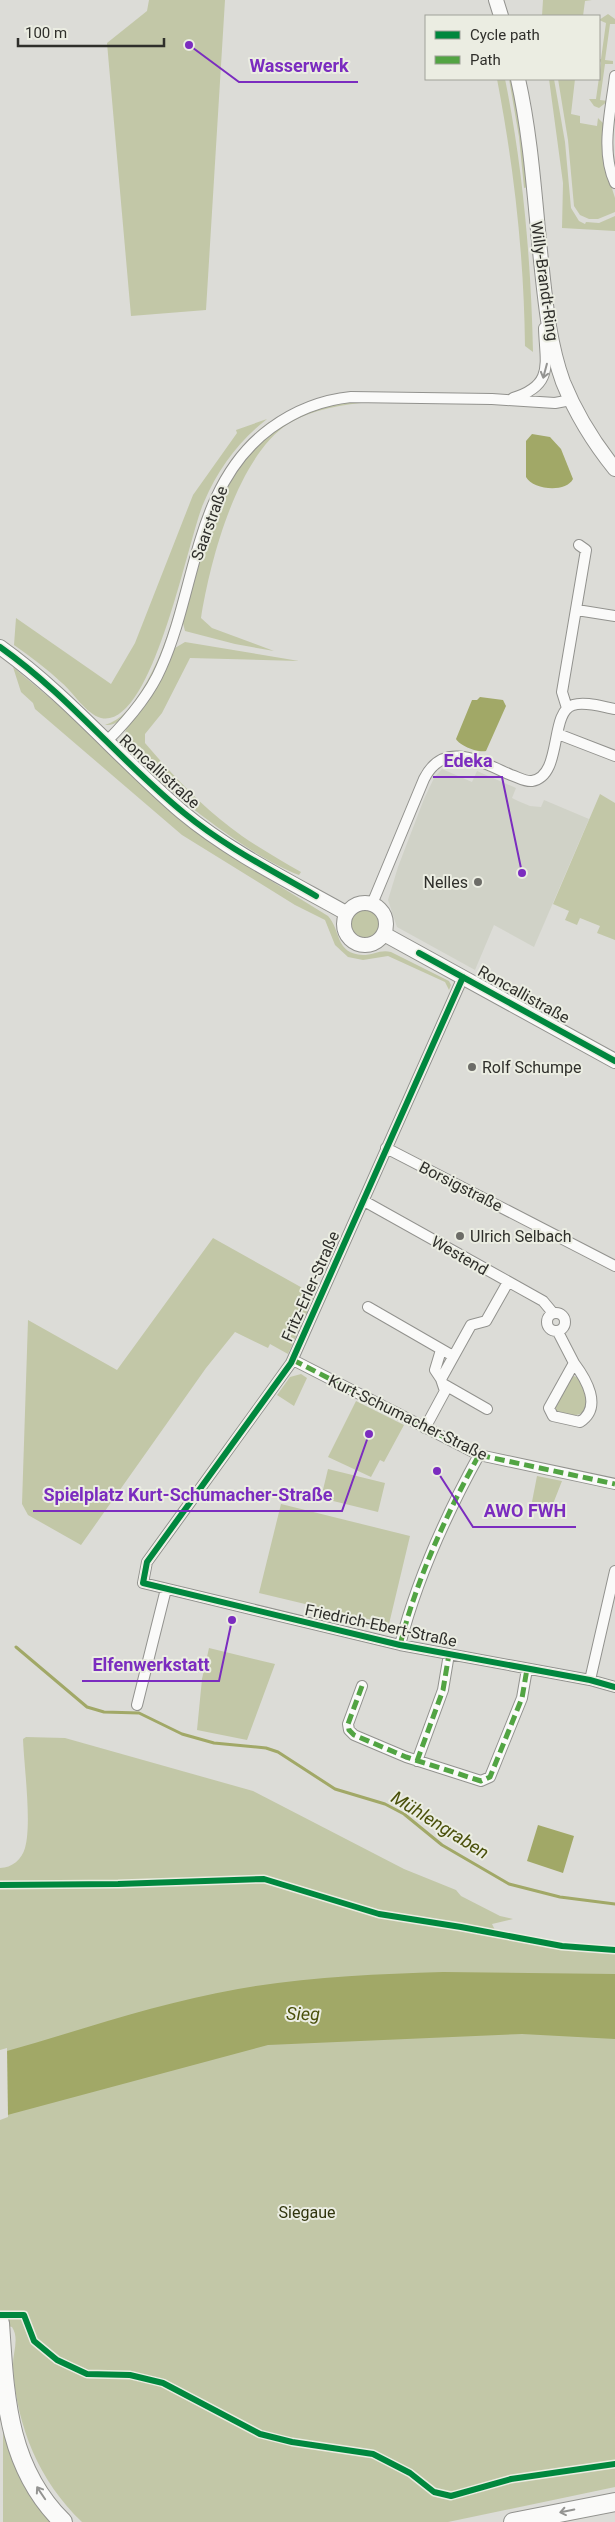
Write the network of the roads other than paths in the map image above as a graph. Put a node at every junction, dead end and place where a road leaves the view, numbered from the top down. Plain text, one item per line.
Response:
1 (496, 0) edge
2 (501, 15) edge
3 (615, 76) edge
4 (518, 80) edge
5 (615, 183) edge
6 (546, 305) junction
7 (505, 400) junction
8 (571, 400) junction
9 (615, 469) edge
10 (579, 545) dead end
11 (577, 610) junction
12 (615, 616) edge
13 (0, 647) edge
14 (567, 708) junction
15 (615, 709) edge
16 (558, 734) junction
17 (107, 741) junction
18 (615, 756) edge
19 (372, 904) junction
20 (346, 913) junction
21 (384, 934) junction
22 (463, 976) junction
23 (615, 1061) edge
24 (386, 1148) junction
25 (364, 1201) junction
26 (615, 1266) edge
27 (508, 1282) junction
28 (368, 1307) dead end
29 (441, 1350) junction
30 (453, 1356) junction
31 (293, 1360) junction
32 (574, 1363) junction
33 (443, 1382) junction
34 (487, 1409) dead end
35 (425, 1428) junction
36 (479, 1455) junction
37 (615, 1484) edge
38 (615, 1571) edge
39 (143, 1583) joint
40 (166, 1589) junction
41 (400, 1645) junction
42 (449, 1654) junction
43 (527, 1669) junction
44 (590, 1680) junction
45 (362, 1686) dead end
46 (615, 1687) edge
47 (137, 1705) dead end
48 (416, 1761) junction
49 (0, 2323) edge
50 (615, 2502) edge
51 (63, 2522) edge
52 (513, 2522) edge

1 - 2 street
3 - 5 street
4 - 6 street, Willy-Brandt-Ring
6 -> 7 street
6 - 8 street, Willy-Brandt-Ring
7 - 8 street, Saarstraße
7 - 17 street, Saarstraße
8 - 9 street, Willy-Brandt-Ring
10 - 11 street
11 - 12 street
11 - 14 street
13 - 17 street, Roncallistraße
14 - 15 street
14 - 16 street
16 - 18 street
16 - 19 street
17 - 20 street, Roncallistraße
19 - 20 street
19 - 21 street
20 - 21 street
21 - 22 street, Roncallistraße
22 - 23 street, Roncallistraße
22 - 24 street, Fritz-Erler-Straße
24 - 25 street, Fritz-Erler-Straße
24 - 26 street, Borsigstraße
25 - 27 street, Westend
25 - 31 street, Fritz-Erler-Straße
27 - 30 street
27 - 32 street, Westend
28 - 29 street
29 - 30 street
29 - 33 street
30 - 33 street
31 - 35 street, Kurt-Schumacher-Straße
31 - 39 street, Fritz-Erler-Straße
32 - 32 street
33 - 34 street
33 - 35 street
35 - 36 street, Kurt-Schumacher-Straße
36 - 37 street, Kurt-Schumacher-Straße
36 - 41 street
38 - 44 street
39 - 40 street, Friedrich-Ebert-Straße
40 - 41 street, Friedrich-Ebert-Straße
40 - 47 street
41 - 42 street, Friedrich-Ebert-Straße
42 - 43 street, Friedrich-Ebert-Straße
42 - 48 street
43 - 44 street, Friedrich-Ebert-Straße
43 - 48 street
44 - 46 street, Friedrich-Ebert-Straße
45 - 48 street
51 -> 49 highway
50 -> 52 highway

